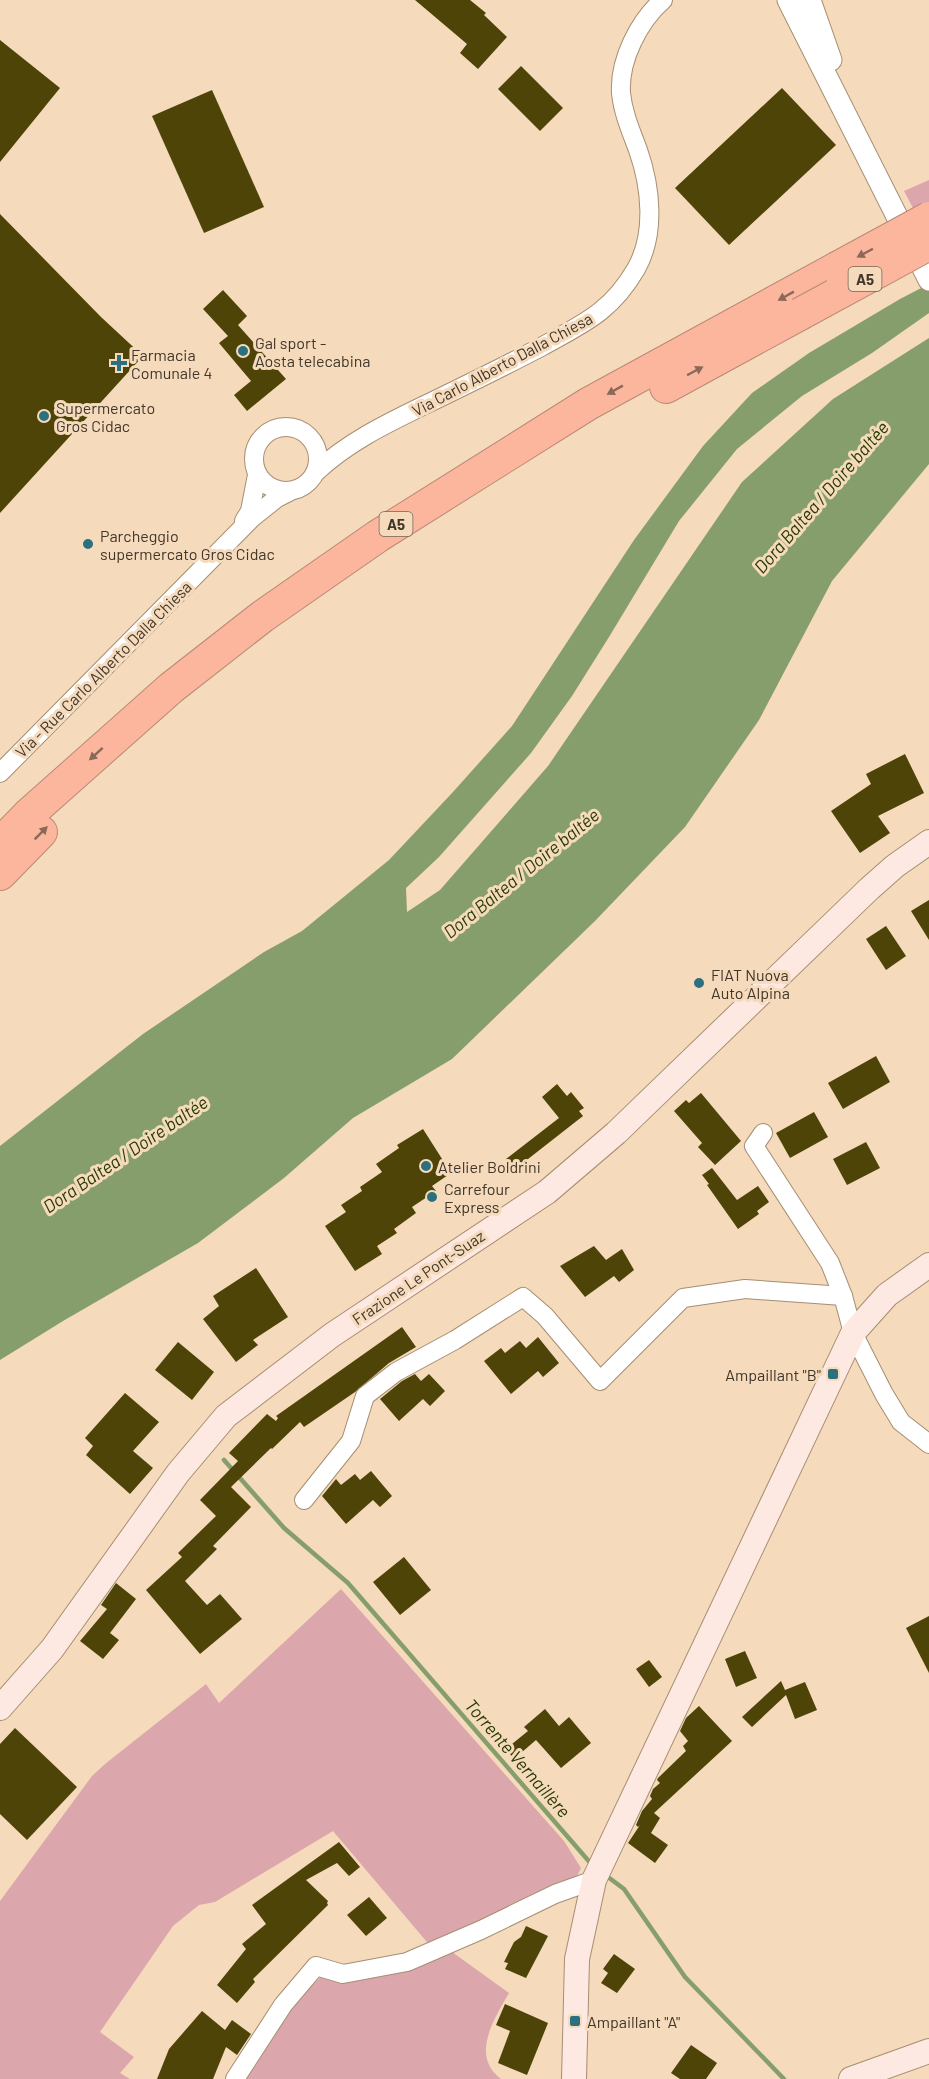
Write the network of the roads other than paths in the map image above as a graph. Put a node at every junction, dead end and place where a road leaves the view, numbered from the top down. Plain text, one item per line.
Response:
1 (663, 0) edge
2 (788, 0) edge
3 (810, 0) edge
4 (837, 96) junction
5 (929, 218) edge
6 (929, 244) edge
7 (929, 280) edge
8 (385, 424) junction
9 (310, 437) junction
10 (316, 472) junction
11 (257, 474) junction
12 (289, 492) junction
13 (230, 540) junction
14 (0, 773) edge
15 (929, 843) edge
16 (0, 844) edge
17 (0, 874) edge
18 (763, 1133) dead end
19 (929, 1265) edge
20 (843, 1296) junction
21 (853, 1333) junction
22 (929, 1444) edge
23 (304, 1500) dead end
24 (0, 1708) edge
25 (594, 1880) junction
26 (929, 2051) edge
27 (235, 2079) edge
28 (574, 2079) edge
29 (850, 2079) edge

1 - 8 street, Via Carlo Alberto Dalla Chiesa
2 - 4 street
3 - 4 street
4 - 7 street, bridge
5 -> 16 highway, A5, bridge
17 -> 6 highway, A5, bridge
8 - 9 street, Via Carlo Alberto Dalla Chiesa
8 - 10 street, Via Carlo Alberto Dalla Chiesa
9 - 10 street
9 - 11 street
10 - 12 street
11 - 12 street
11 - 13 street
12 - 13 street
13 - 14 street, Via - Rue Carlo Alberto Dalla Chiesa
15 - 24 main road, Frazione Le Pont-Suaz
18 - 20 street
19 - 21 main road
20 - 21 street
20 - 23 street
21 - 22 street
21 - 25 main road
25 - 27 street
25 - 28 main road
26 - 29 main road

